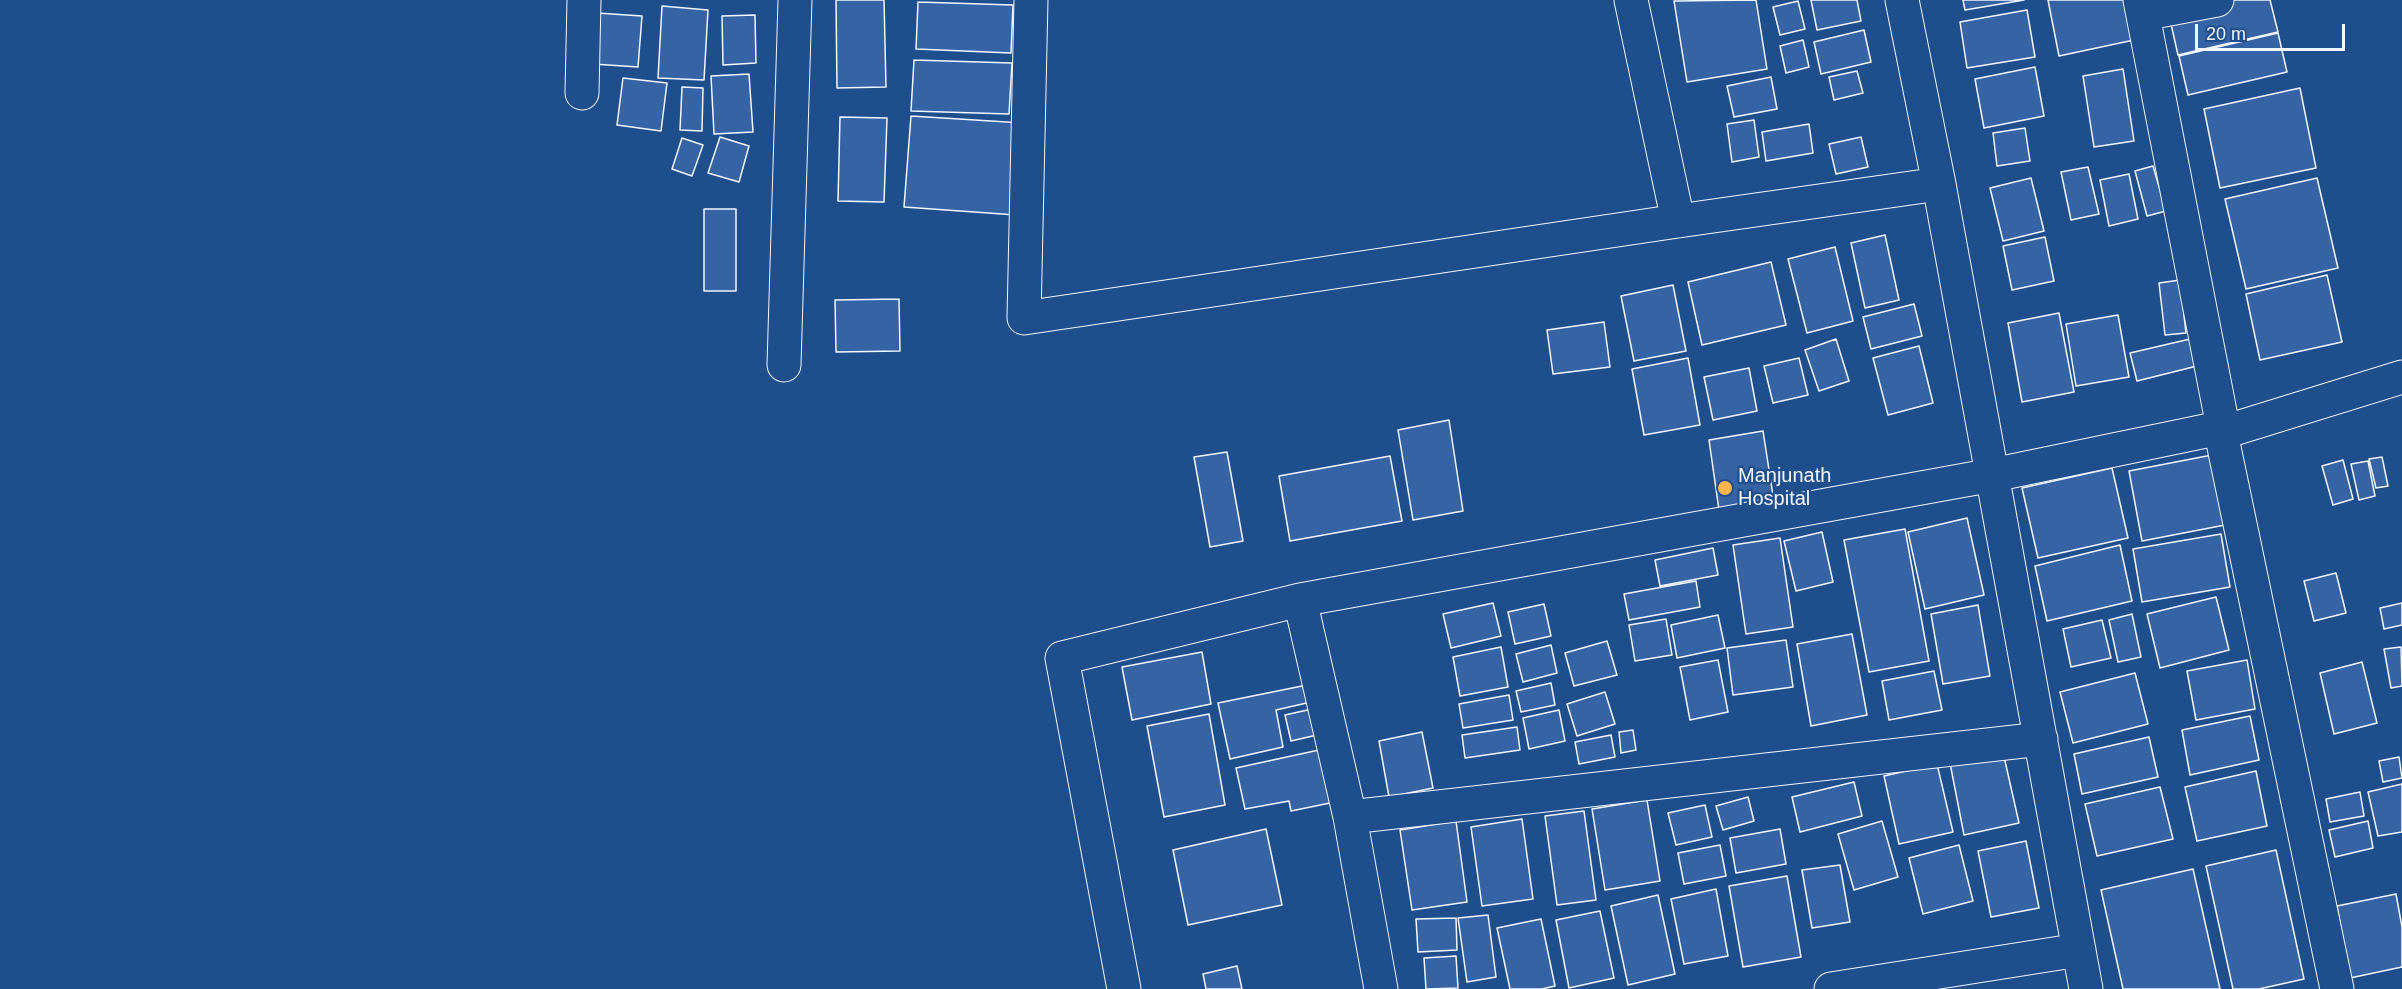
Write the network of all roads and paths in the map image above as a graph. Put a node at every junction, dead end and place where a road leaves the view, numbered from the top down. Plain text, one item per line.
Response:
1 (585, 0) edge
2 (795, 0) edge
3 (1031, 0) edge
4 (1631, 0) edge
5 (1902, 0) edge
6 (2217, 0) edge
7 (2142, 7) edge
8 (582, 93) dead end
9 (1939, 184) junction
10 (1678, 221) junction
11 (784, 365) dead end
12 (2402, 377) edge
13 (2222, 430) junction
14 (1993, 475) junction
15 (1300, 600) junction
16 (2041, 740) junction
17 (1350, 817) junction
18 (2079, 950) junction
19 (1124, 989) edge
20 (1382, 989) edge
21 (1833, 989) edge
22 (2086, 989) edge
23 (2337, 989) edge

1 - 8 street
2 - 11 street
3 - 10 street
4 - 10 street
5 - 9 street
6 - 7 street
7 - 13 street
9 - 10 street
9 - 14 street
12 - 13 street
13 - 14 street
13 - 23 street
14 - 15 street
14 - 16 street
15 - 17 street
15 - 19 street
16 - 17 street
16 - 18 street
17 - 20 street
18 - 21 street
18 - 22 street

